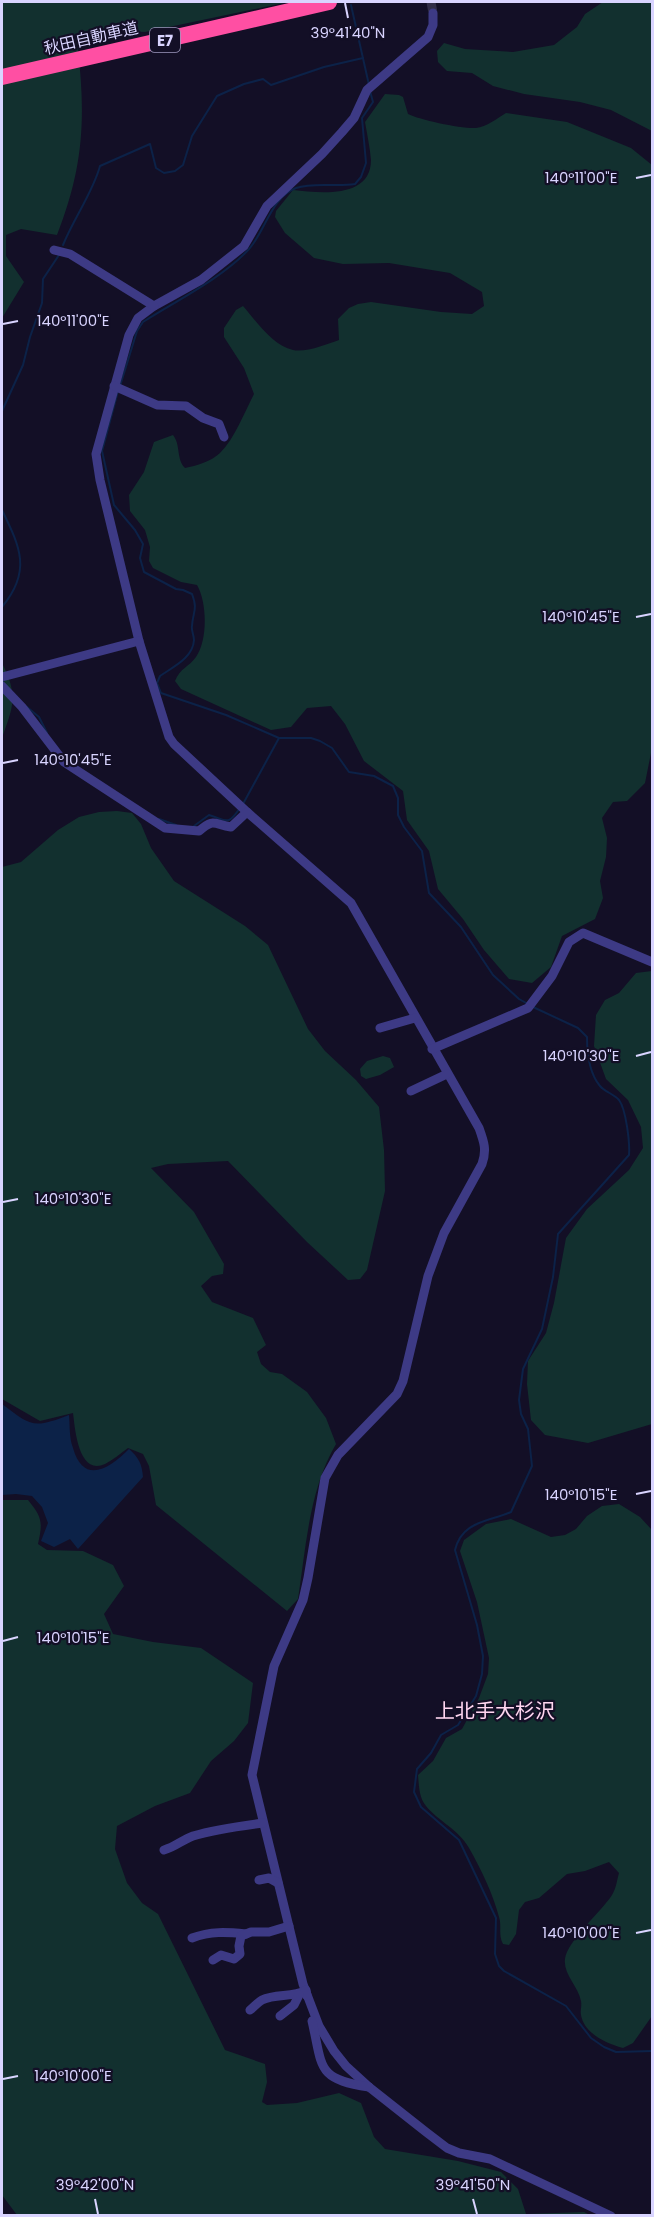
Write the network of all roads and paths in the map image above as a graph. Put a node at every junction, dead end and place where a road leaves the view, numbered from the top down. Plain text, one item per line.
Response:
1 (329, 2) edge
2 (434, 13) tunnel mouth
3 (2, 77) edge
4 (54, 250) dead end
5 (154, 306) junction
6 (117, 388) junction
7 (224, 436) dead end
8 (139, 641) junction
9 (2, 677) edge
10 (2, 686) edge
11 (247, 812) junction
12 (652, 962) edge
13 (415, 1018) junction
14 (380, 1028) dead end
15 (432, 1049) junction
16 (447, 1074) junction
17 (411, 1091) dead end
18 (263, 1823) junction
19 (164, 1850) dead end
20 (259, 1880) dead end
21 (278, 1883) junction
22 (289, 1926) junction
23 (246, 1934) junction
24 (192, 1938) dead end
25 (213, 1960) dead end
26 (302, 1992) junction
27 (250, 2010) dead end
28 (280, 2016) dead end
29 (369, 2087) junction
30 (611, 2216) edge

1 - 3 highway, 秋田自動車道 / E7
2 - 5 street
4 - 5 street
5 - 6 street
6 - 7 street
6 - 8 street
8 - 9 street
8 - 11 street
10 - 11 street
11 - 13 street
12 - 15 street
13 - 14 street
13 - 15 street
15 - 16 street
16 - 17 street
16 - 18 street
18 - 19 street
18 - 21 street
20 - 21 street
21 - 22 street
22 - 23 street
22 - 26 street
23 - 24 street
23 - 25 street
26 - 27 street
26 - 28 street
26 - 29 street
26 - 29 street
29 - 30 street

